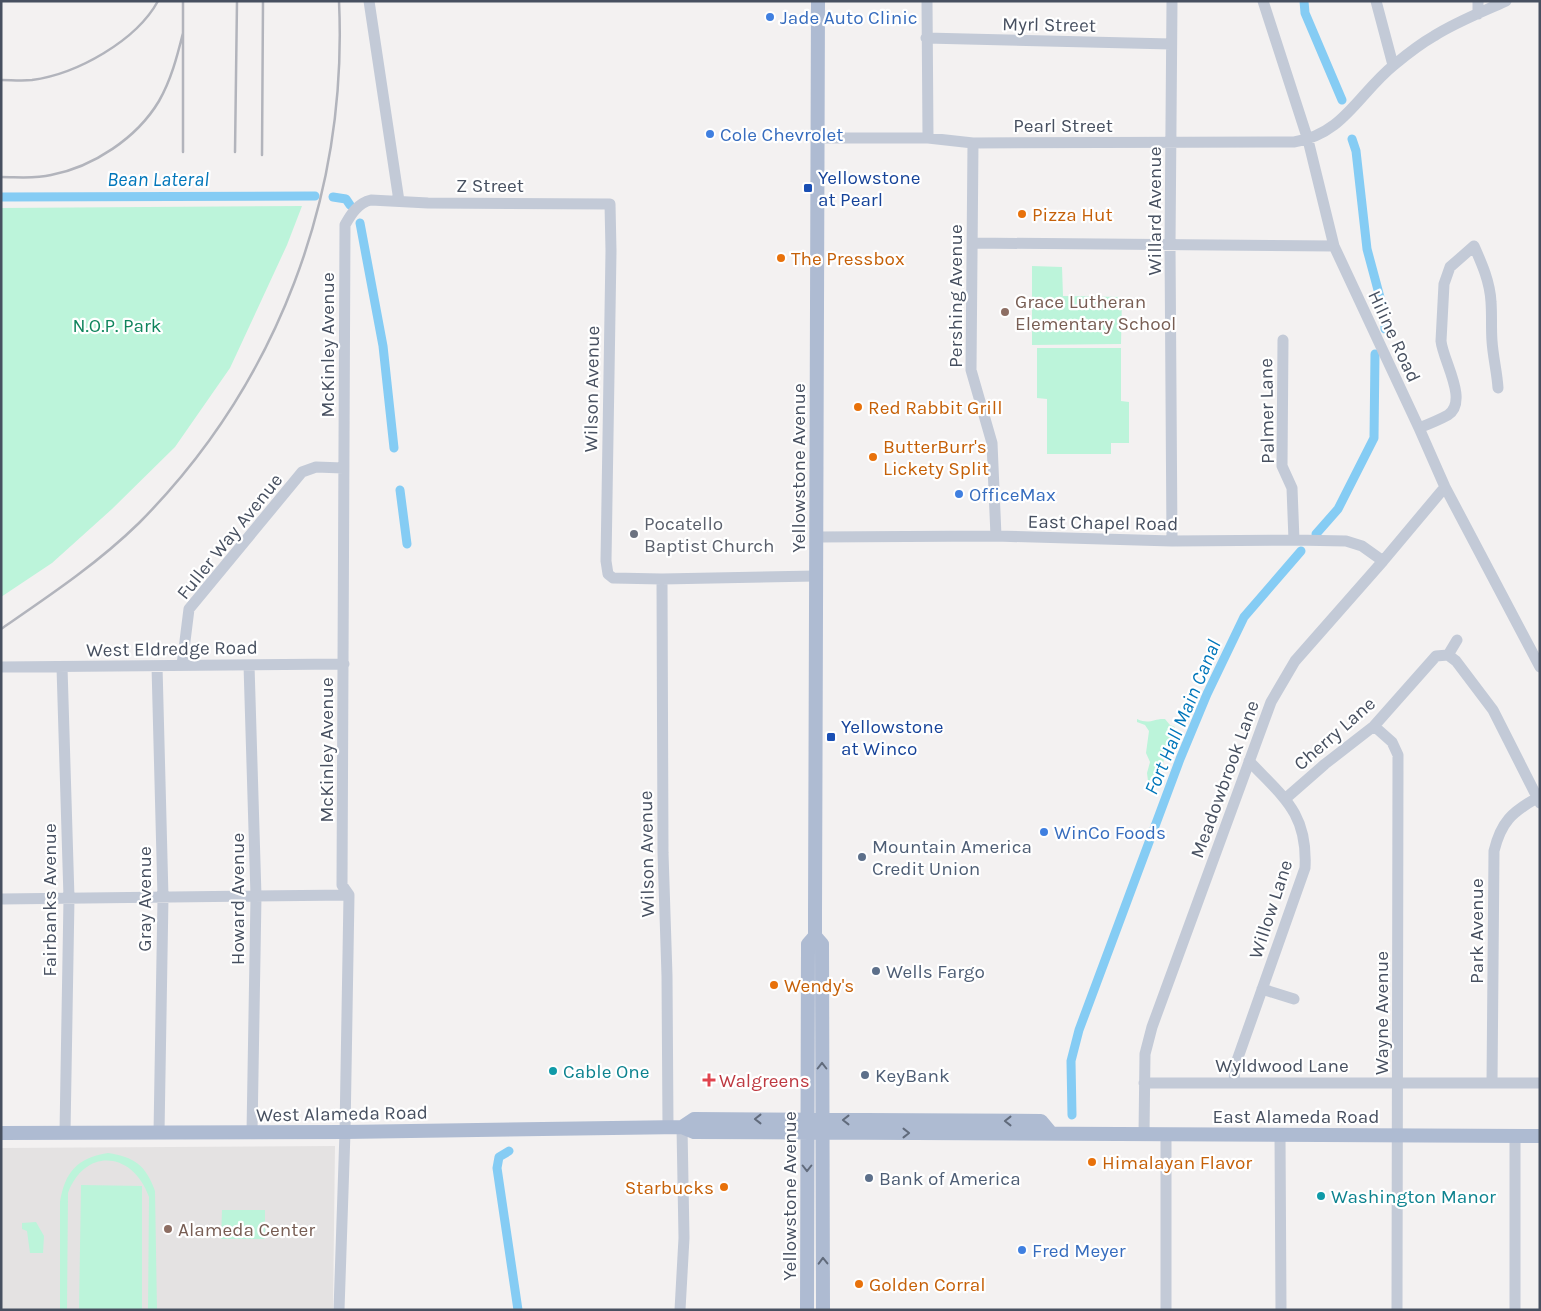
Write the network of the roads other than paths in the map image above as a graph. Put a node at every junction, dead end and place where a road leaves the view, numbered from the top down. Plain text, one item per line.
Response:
1 (369, 1) edge
2 (818, 1) edge
3 (927, 1) edge
4 (1172, 1) edge
5 (1263, 1) edge
6 (1376, 1) edge
7 (1478, 1) edge
8 (1506, 1) edge
9 (1478, 14) junction
10 (926, 38) junction
11 (1171, 44) junction
12 (1393, 65) junction
13 (818, 138) junction
14 (928, 138) junction
15 (1308, 140) junction
16 (1172, 142) junction
17 (973, 143) junction
18 (372, 200) joint
19 (399, 200) junction
20 (610, 204) joint
21 (972, 243) junction
22 (1170, 245) junction
23 (1334, 246) junction
24 (1282, 340) dead end
25 (1510, 371) dead end
26 (1497, 372) junction
27 (1498, 388) dead end
28 (1419, 428) junction
29 (343, 468) junction
30 (1445, 487) junction
31 (996, 536) junction
32 (817, 537) junction
33 (1294, 540) junction
34 (1172, 541) junction
35 (1383, 561) junction
36 (816, 576) junction
37 (662, 579) junction
38 (1456, 640) dead end
39 (1448, 655) junction
40 (249, 664) junction
41 (344, 664) junction
42 (182, 665) junction
43 (1, 666) edge
44 (157, 666) junction
45 (62, 667) junction
46 (1540, 667) edge
47 (1374, 726) junction
48 (1249, 761) junction
49 (1285, 799) junction
50 (1538, 800) edge
51 (349, 895) junction
52 (256, 896) junction
53 (163, 897) junction
54 (69, 898) junction
55 (1, 899) edge
56 (815, 936) junction
57 (1262, 989) junction
58 (1294, 999) dead end
59 (1144, 1082) junction
60 (1234, 1082) junction
61 (1492, 1083) junction
62 (1540, 1083) edge
63 (1399, 1084) junction
64 (807, 1126) junction
65 (822, 1126) junction
66 (668, 1127) junction
67 (682, 1127) junction
68 (252, 1132) junction
69 (345, 1132) junction
70 (1, 1133) edge
71 (65, 1133) junction
72 (159, 1133) junction
73 (1144, 1134) junction
74 (1166, 1134) junction
75 (1280, 1135) junction
76 (1398, 1135) junction
77 (1515, 1136) junction
78 (1540, 1136) edge
79 (339, 1310) edge
80 (680, 1310) edge
81 (807, 1310) edge
82 (823, 1310) edge
83 (1166, 1310) edge
84 (1280, 1310) edge
85 (1397, 1310) edge
86 (1515, 1310) edge

1 - 19 street
2 - 13 main road, Yellowstone Avenue
3 - 10 street
4 - 11 street, Willard Avenue
5 - 15 street, Hiline Road
6 - 12 street
7 - 9 street
8 - 9 street
9 - 12 street
10 - 11 street, Myrl Street
10 - 14 street
11 - 16 street, Willard Avenue
12 - 15 street
13 - 14 street, Pearl Street
13 - 32 main road, Yellowstone Avenue
14 - 17 street, Pearl Street
15 - 16 street, Pearl Street
15 - 23 street, Hiline Road
16 - 17 street, Pearl Street
16 - 22 street, Willard Avenue
17 - 21 street, Pershing Avenue
18 - 19 street, Z Street
18 - 29 street, McKinley Avenue
19 - 20 street, Z Street
20 - 37 street, Wilson Avenue
21 - 22 street
21 - 31 street, Pershing Avenue
22 - 23 street
22 - 34 street, Willard Avenue
23 - 28 street, Hiline Road
24 - 33 street, Palmer Lane
25 - 26 street
26 - 27 street
26 - 28 street
28 - 30 street, Hiline Road
29 - 41 street, McKinley Avenue
29 - 42 street, Fuller Way Avenue
30 - 35 street, Meadowbrook Lane
30 - 46 street, Hiline Road
31 - 32 street, East Chapel Road
31 - 34 street, East Chapel Road
32 - 36 main road, Yellowstone Avenue
33 - 34 street, East Chapel Road
33 - 35 street, East Chapel Road
35 - 48 street, Meadowbrook Lane
36 - 37 street
36 - 56 main road, Yellowstone Avenue
37 - 66 street, Wilson Avenue
38 - 39 street
39 - 47 street, Cherry Lane
39 - 50 street
40 - 41 street, West Eldredge Road
40 - 42 street, West Eldredge Road
40 - 52 street, Howard Avenue
41 - 51 street, McKinley Avenue
42 - 44 street, West Eldredge Road
43 - 45 street, West Eldredge Road
44 - 45 street, West Eldredge Road
44 - 53 street, Gray Avenue
45 - 54 street, Fairbanks Avenue
47 - 49 street, Cherry Lane
47 - 63 street, Wayne Avenue
48 - 49 street, Willow Lane
48 - 59 street, Meadowbrook Lane
49 - 57 street, Willow Lane
50 - 61 street, Park Avenue
51 - 52 street
51 - 69 street, McKinley Avenue
52 - 53 street
52 - 68 street, Howard Avenue
53 - 54 street
53 - 72 street, Gray Avenue
54 - 55 street
54 - 71 street, Fairbanks Avenue
56 - 64 main road, Yellowstone Avenue
65 -> 56 main road, Yellowstone Avenue
57 - 58 street
57 - 60 street, Willow Lane
59 - 60 street, Wyldwood Lane
59 - 73 street, Meadowbrook Lane
60 - 63 street, Wyldwood Lane
61 - 62 street, Wyldwood Lane
61 - 63 street, Wyldwood Lane
63 - 76 street, Wayne Avenue
64 - 65 main road, West Alameda Road
64 - 67 main road, West Alameda Road
64 -> 81 main road, Yellowstone Avenue
65 - 73 main road, East Alameda Road
82 -> 65 main road, Yellowstone Avenue
66 - 67 main road, West Alameda Road
66 - 69 main road, West Alameda Road
67 - 80 street
68 - 69 main road, West Alameda Road
68 - 72 main road, West Alameda Road
69 - 79 street, McKinley Avenue
70 - 71 main road, West Alameda Road
71 - 72 main road, West Alameda Road
73 - 74 main road, East Alameda Road
74 - 75 main road, East Alameda Road
74 - 83 street
75 - 76 main road, East Alameda Road
75 - 84 street
76 - 77 main road, East Alameda Road
76 - 85 street, Wayne Avenue
77 - 78 main road, East Alameda Road
77 - 86 street

